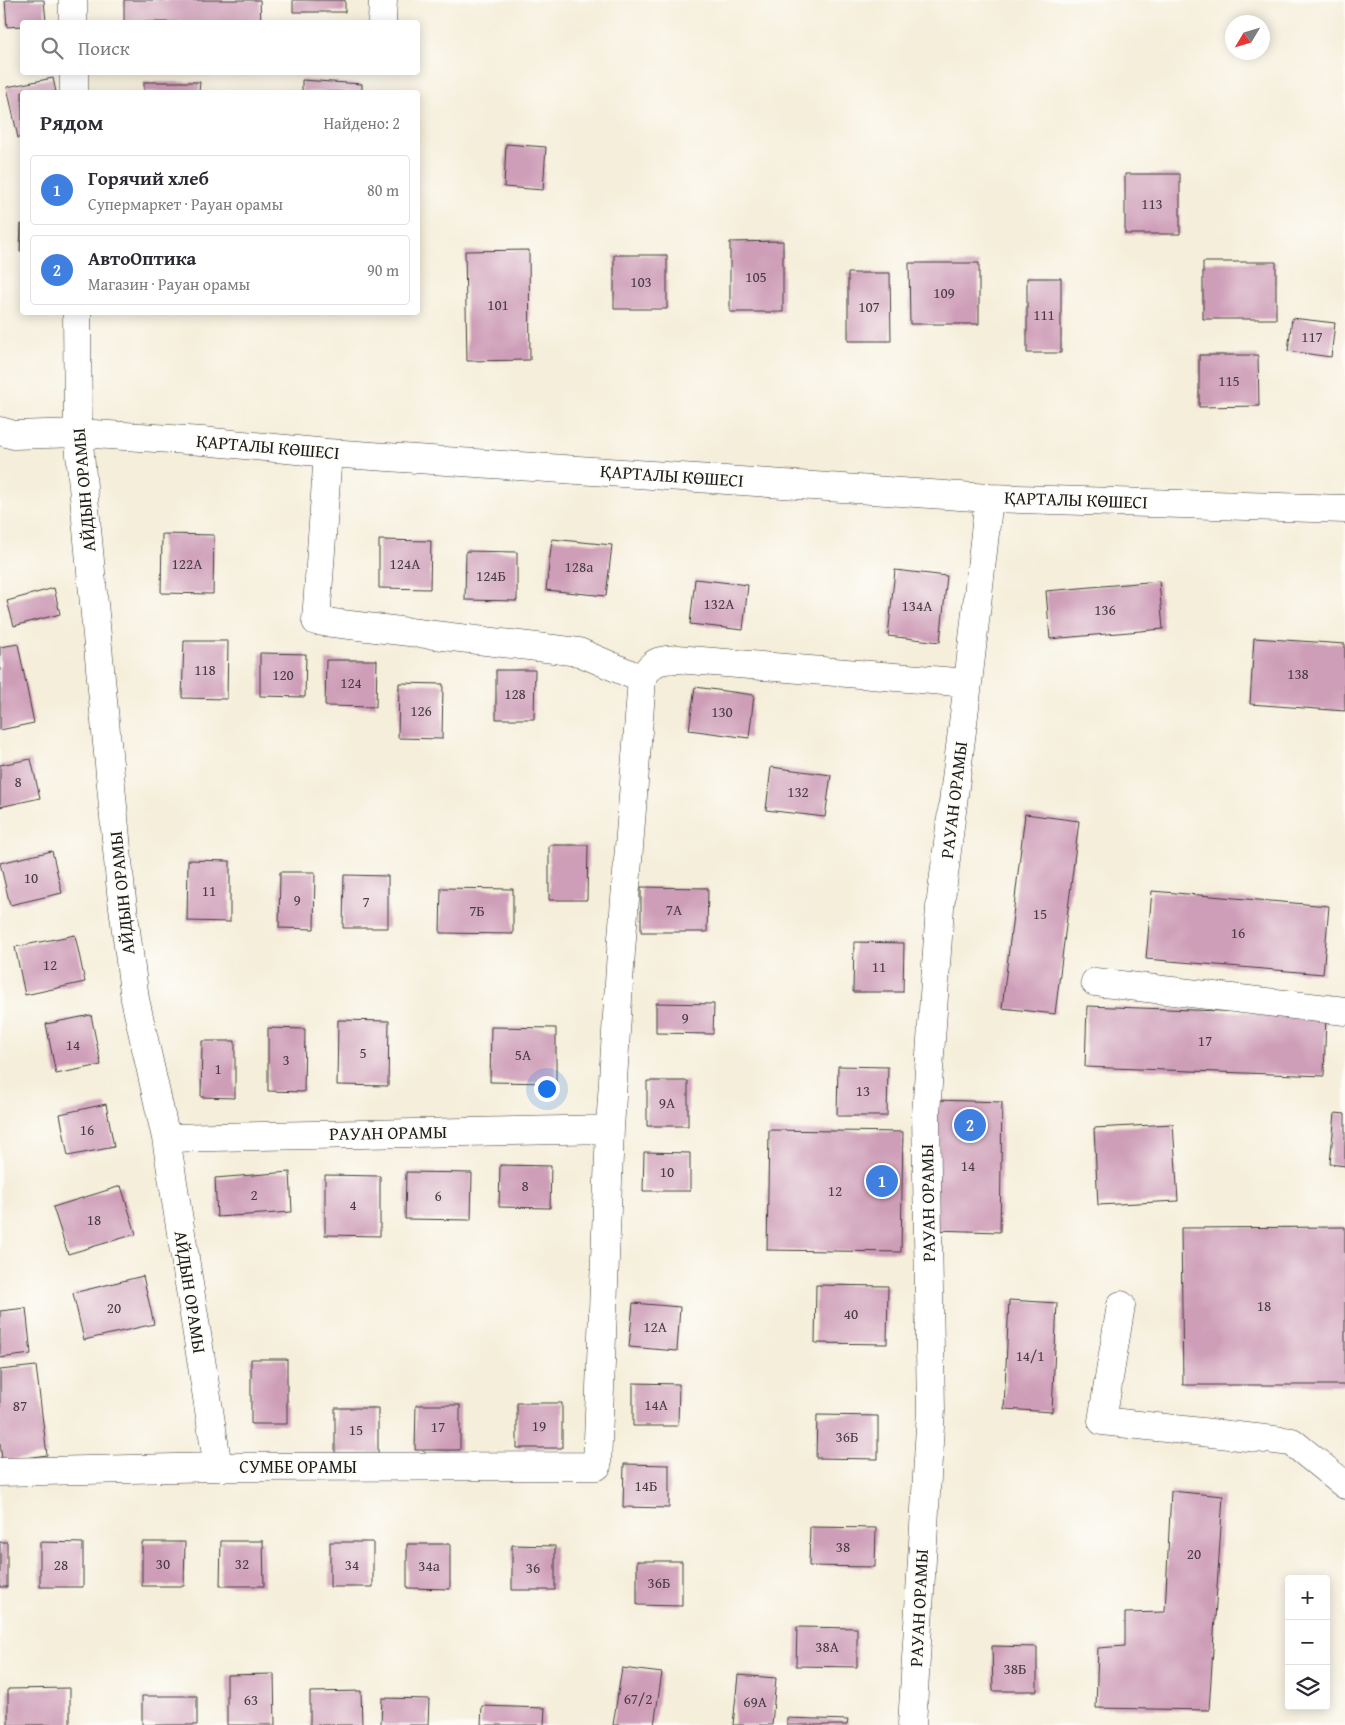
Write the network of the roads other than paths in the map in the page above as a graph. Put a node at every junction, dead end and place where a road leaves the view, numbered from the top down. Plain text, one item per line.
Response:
1 (73, 0) edge
2 (383, 0) edge
3 (74, 20) edge
4 (382, 20) edge
5 (74, 75) edge
6 (74, 90) edge
7 (76, 315) edge
8 (78, 433) junction
9 (5, 435) edge
10 (328, 452) junction
11 (990, 498) junction
12 (1345, 509) edge
13 (642, 679) junction
14 (968, 683) junction
15 (1095, 982) dead end
16 (1345, 1011) edge
17 (610, 1129) junction
18 (166, 1138) junction
19 (1121, 1305) dead end
20 (218, 1467) junction
21 (0, 1472) edge
22 (1345, 1485) edge
23 (912, 1725) edge

1 - 3 street
2 - 4 street
5 - 6 street
7 - 8 street, АЙДЫН ОРАМЫ
8 - 9 street, ҚАРТАЛЫ КӨШЕСІ
8 - 10 street, ҚАРТАЛЫ КӨШЕСІ
8 - 18 street, АЙДЫН ОРАМЫ
10 - 11 street, ҚАРТАЛЫ КӨШЕСІ
10 - 13 street
11 - 12 street, ҚАРТАЛЫ КӨШЕСІ
11 - 14 street, РАУАН ОРАМЫ
13 - 14 street
13 - 17 street
14 - 23 street, РАУАН ОРАМЫ
15 - 16 street
17 - 18 street, РАУАН ОРАМЫ
17 - 20 street, СУМБЕ ОРАМЫ
18 - 20 street, АЙДЫН ОРАМЫ
19 - 22 street
20 - 21 street, СУМБЕ ОРАМЫ

